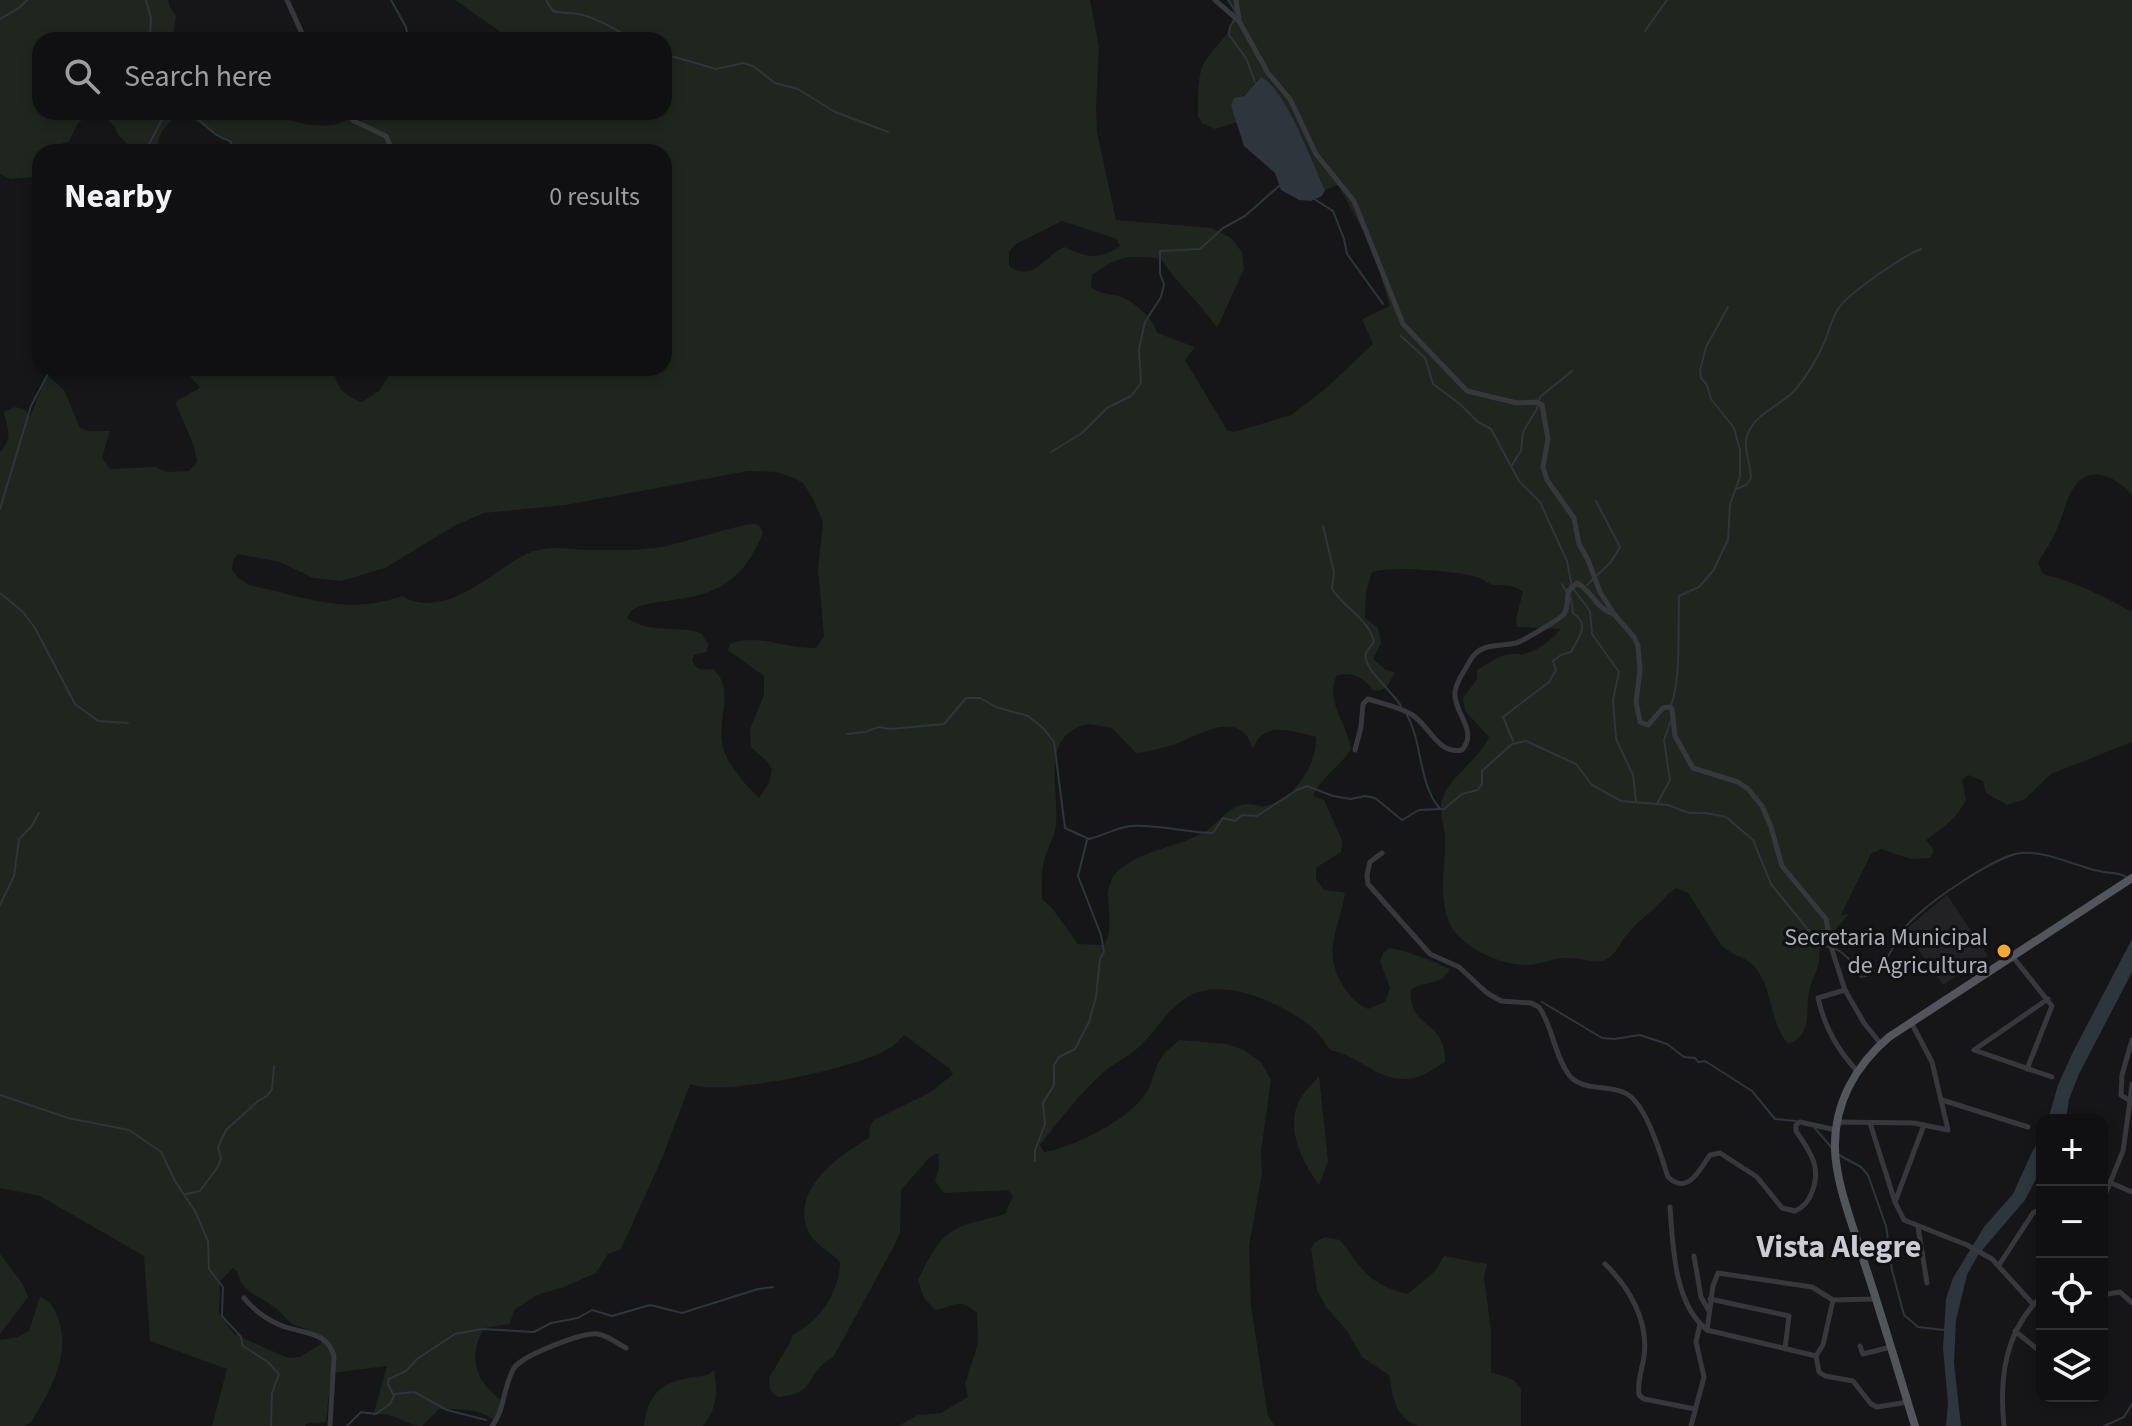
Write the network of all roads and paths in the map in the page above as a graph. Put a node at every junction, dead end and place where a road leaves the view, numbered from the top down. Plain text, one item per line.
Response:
1 (287, 0) edge
2 (1215, 0) edge
3 (1236, 0) edge
4 (1239, 21) junction
5 (301, 32) edge
6 (353, 120) edge
7 (390, 144) edge
8 (1614, 614) junction
9 (1355, 750) dead end
10 (1382, 853) dead end
11 (2132, 878) edge
12 (2013, 957) junction
13 (1845, 990) junction
14 (2048, 999) junction
15 (1910, 1021) junction
16 (2132, 1040) edge
17 (1881, 1044) junction
18 (2027, 1069) junction
19 (1857, 1071) junction
20 (2052, 1077) dead end
21 (2132, 1084) edge
22 (1941, 1100) junction
23 (2130, 1101) edge
24 (1870, 1123) junction
25 (1924, 1125) junction
26 (1837, 1126) junction
27 (2028, 1127) dead end
28 (2129, 1137) edge
29 (2123, 1151) junction
30 (2132, 1158) edge
31 (2111, 1183) junction
32 (2108, 1189) edge
33 (2132, 1192) edge
34 (1895, 1202) junction
35 (1670, 1207) dead end
36 (2036, 1212) edge
37 (1918, 1227) junction
38 (1694, 1256) dead end
39 (1605, 1264) dead end
40 (1999, 1265) junction
41 (1927, 1283) dead end
42 (2108, 1294) edge
43 (244, 1298) dead end
44 (1710, 1299) junction
45 (1876, 1299) junction
46 (1833, 1300) junction
47 (2036, 1301) edge
48 (2132, 1303) edge
49 (2033, 1304) junction
50 (1709, 1312) junction
51 (1700, 1324) junction
52 (1707, 1330) junction
53 (2015, 1331) junction
54 (1860, 1346) dead end
55 (1891, 1347) junction
56 (626, 1348) dead end
57 (2036, 1348) edge
58 (1785, 1349) junction
59 (1816, 1356) junction
60 (1908, 1402) junction
61 (1695, 1409) junction
62 (330, 1426) edge
63 (492, 1426) edge
64 (1691, 1426) edge
65 (1915, 1426) edge
66 (2004, 1426) edge

1 - 5 street
2 - 4 street
3 - 4 street
4 - 8 street
6 - 7 street
8 - 9 street
8 - 13 street
10 - 26 street
11 - 12 main road
12 - 14 street
12 - 15 main road
13 - 17 street
13 - 19 street
14 - 18 street
14 - 18 street
15 - 17 main road
15 - 22 street
16 - 23 street
17 - 19 main road
18 - 20 street
19 - 26 main road
21 - 23 street
22 - 25 street
22 - 27 street
23 - 28 street
24 - 25 street
24 - 26 street
24 - 34 street
25 - 34 street
26 - 45 main road
28 - 29 street
29 - 30 street
29 - 31 street
31 - 32 street
31 - 33 street
34 - 37 street
35 - 51 street
36 - 40 street
37 - 40 street
37 - 41 street
38 - 50 street
39 - 61 street
40 - 49 street
42 - 48 street
43 - 62 street
44 - 46 street
44 - 50 street
44 - 58 street
45 - 46 street
45 - 55 main road
46 - 59 street
47 - 49 street
49 - 53 street
50 - 52 street
51 - 52 street
51 - 61 street
52 - 58 street
53 - 57 street
53 - 66 street
54 - 55 street
55 - 60 main road
56 - 63 street
58 - 59 street
59 - 60 street
60 - 65 main road
61 - 64 street

